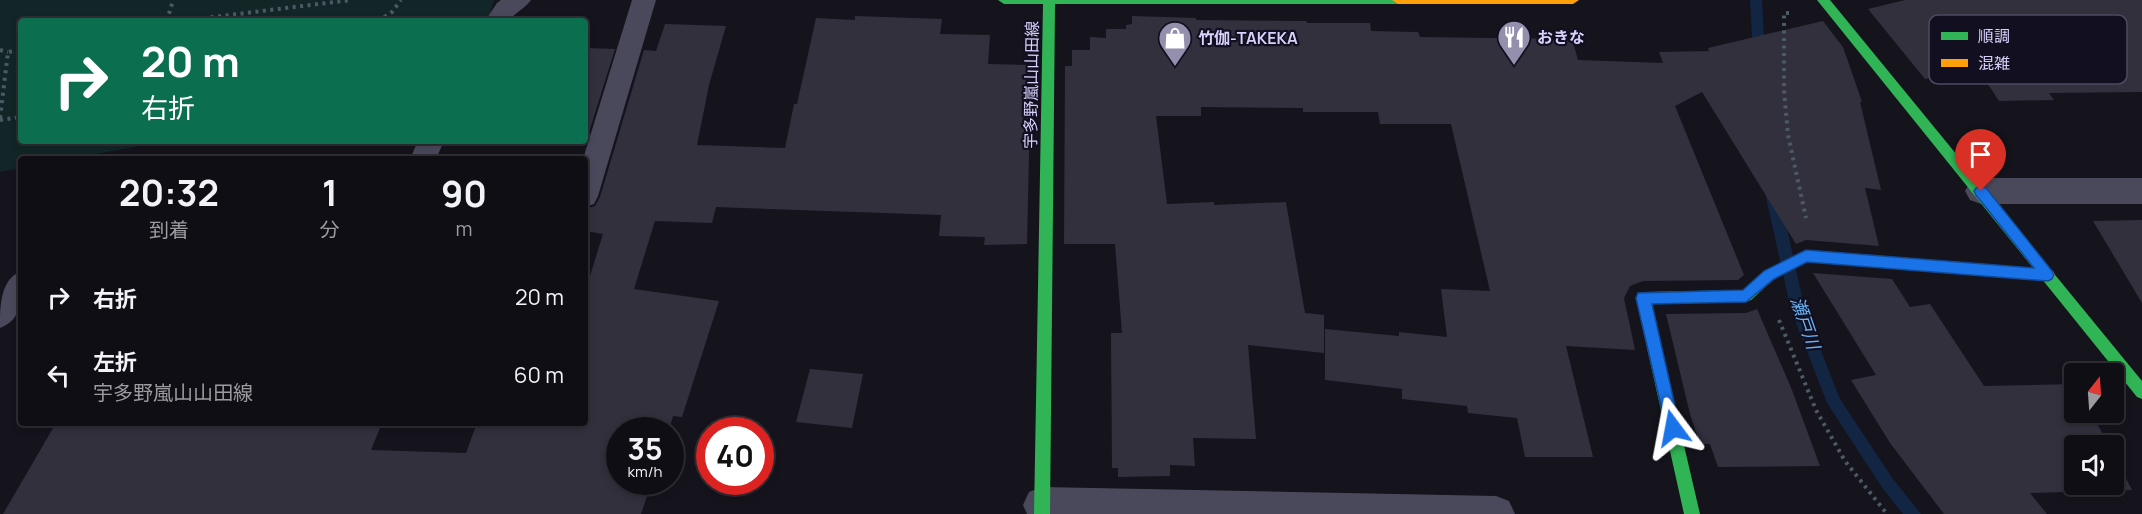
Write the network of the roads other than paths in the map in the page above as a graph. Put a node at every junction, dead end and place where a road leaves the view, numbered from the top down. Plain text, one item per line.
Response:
1 (519, 0) edge
2 (644, 0) edge
3 (1004, 0) edge
4 (1049, 0) edge
5 (1573, 0) edge
6 (1823, 0) edge
7 (499, 18) edge
8 (588, 186) edge
9 (1981, 191) junction
10 (2142, 191) edge
11 (2048, 275) junction
12 (18, 288) edge
13 (0, 316) edge
14 (2142, 392) edge
15 (1042, 509) edge
16 (1496, 514) edge
17 (1692, 514) edge

1 - 7 lane
2 - 8 lane
3 - 4 main road
4 - 5 main road, 宇多野嵐山山田線
4 - 15 main road, 宇多野嵐山山田線
6 - 9 main road
9 - 10 street
9 - 11 main road
11 - 14 main road
11 - 17 main road
12 - 13 lane
15 - 16 street

